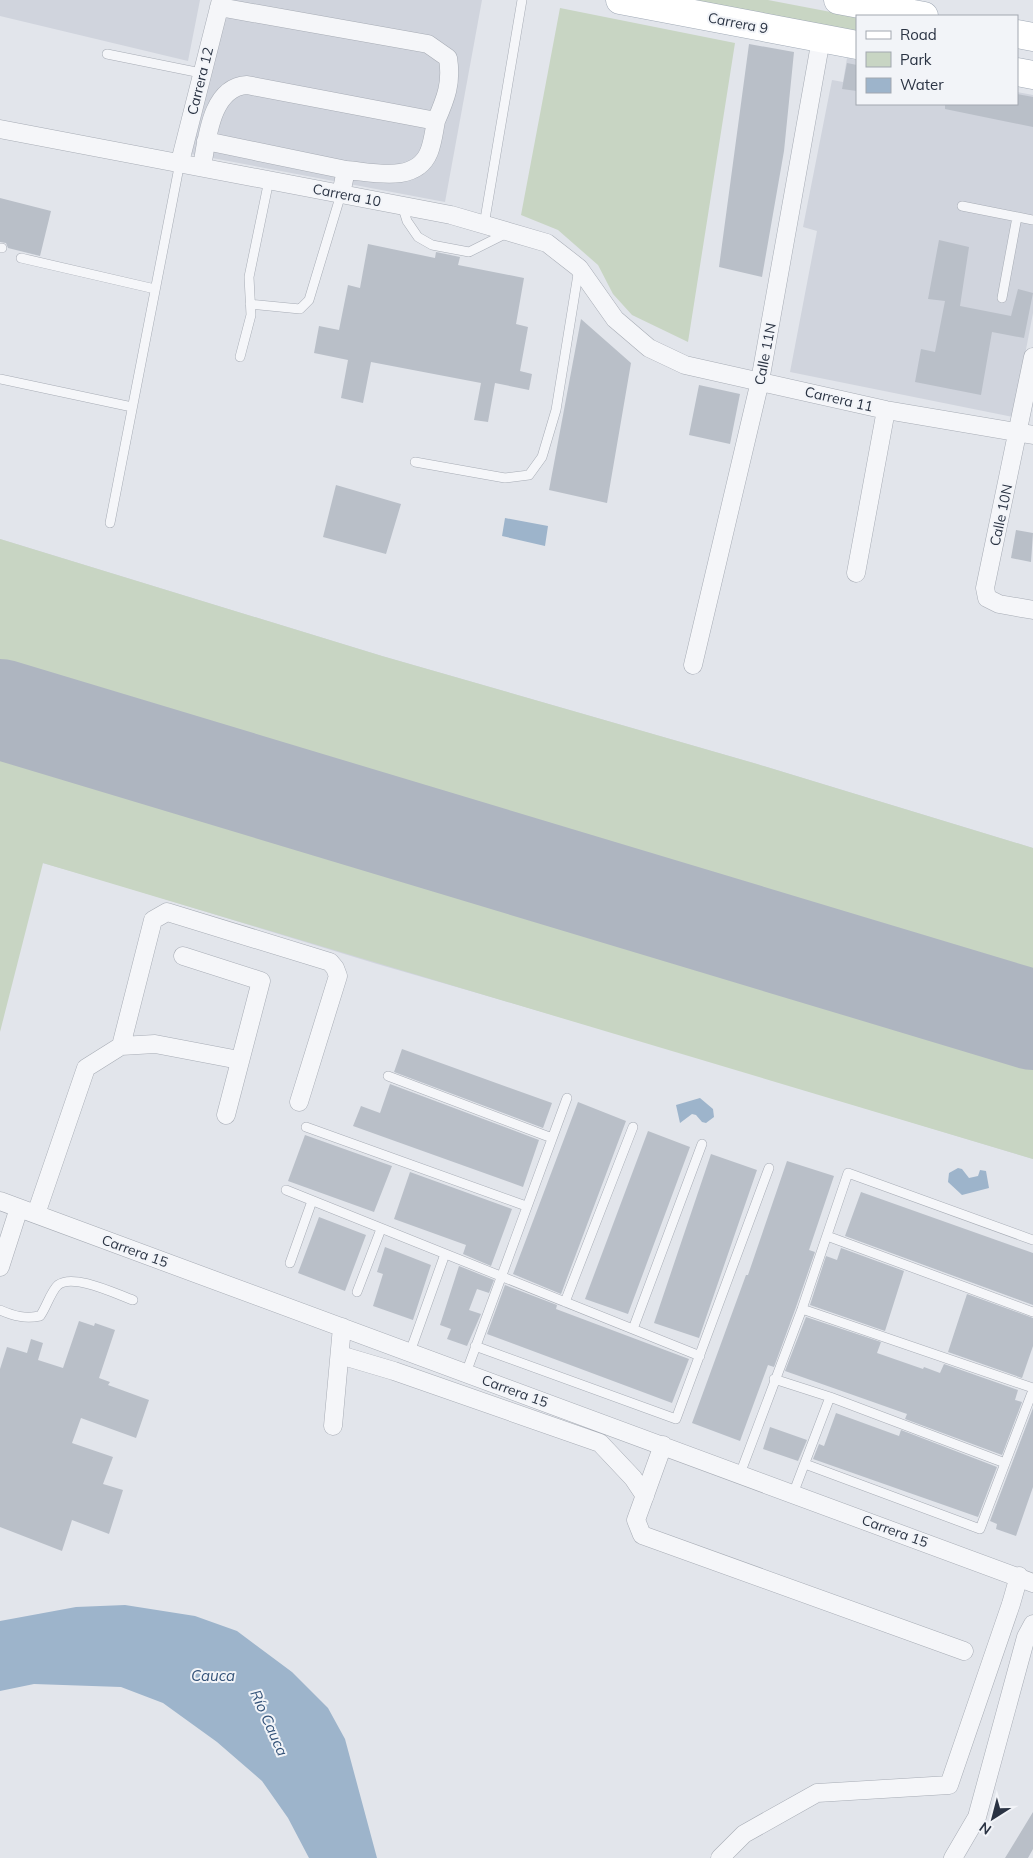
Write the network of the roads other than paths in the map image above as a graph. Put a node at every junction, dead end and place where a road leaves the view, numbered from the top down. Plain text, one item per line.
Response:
1 (522, 0) edge
2 (620, 0) edge
3 (838, 0) edge
4 (220, 4) edge
5 (919, 15) edge
6 (1018, 34) edge
7 (1033, 37) edge
8 (821, 39) junction
9 (856, 45) edge
10 (107, 54) dead end
11 (1018, 72) edge
12 (201, 73) junction
13 (1033, 75) edge
14 (436, 121) junction
15 (0, 129) edge
16 (206, 140) junction
17 (180, 162) junction
18 (202, 166) junction
19 (346, 170) junction
20 (269, 180) junction
21 (341, 194) junction
22 (402, 205) junction
23 (962, 206) dead end
24 (1017, 217) junction
25 (1033, 220) edge
26 (484, 225) junction
27 (510, 232) junction
28 (21, 258) dead end
29 (579, 268) junction
30 (155, 288) junction
31 (1002, 298) dead end
32 (250, 304) junction
33 (649, 348) joint
34 (240, 357) dead end
35 (1033, 357) edge
36 (0, 379) edge
37 (760, 381) junction
38 (132, 407) junction
39 (886, 410) junction
40 (1026, 434) edge
41 (415, 462) dead end
42 (110, 523) dead end
43 (856, 574) dead end
44 (1033, 610) edge
45 (692, 665) dead end
46 (183, 956) dead end
47 (121, 1046) junction
48 (239, 1060) junction
49 (388, 1076) dead end
50 (567, 1098) dead end
51 (299, 1102) dead end
52 (226, 1115) dead end
53 (306, 1127) dead end
54 (633, 1127) dead end
55 (552, 1138) junction
56 (702, 1144) dead end
57 (770, 1168) dead end
58 (286, 1190) dead end
59 (0, 1201) edge
60 (312, 1201) junction
61 (526, 1206) junction
62 (19, 1208) junction
63 (36, 1214) junction
64 (381, 1228) junction
65 (827, 1236) junction
66 (1033, 1240) edge
67 (445, 1254) junction
68 (290, 1263) dead end
69 (0, 1267) edge
70 (500, 1276) junction
71 (357, 1292) dead end
72 (133, 1300) dead end
73 (565, 1302) junction
74 (802, 1309) junction
75 (0, 1310) edge
76 (1033, 1312) edge
77 (342, 1327) junction
78 (633, 1329) junction
79 (475, 1346) junction
80 (410, 1352) junction
81 (340, 1355) junction
82 (700, 1356) junction
83 (466, 1373) junction
84 (774, 1379) junction
85 (1033, 1389) edge
86 (830, 1397) junction
87 (333, 1426) dead end
88 (663, 1445) junction
89 (1005, 1463) junction
90 (805, 1464) junction
91 (740, 1474) junction
92 (793, 1494) junction
93 (644, 1496) junction
94 (1027, 1580) edge
95 (1033, 1624) edge
96 (964, 1651) dead end
97 (720, 1858) edge
98 (953, 1858) edge

1 - 26 lane
2 - 8 main road, Carrera 9
3 - 5 main road
4 - 12 street, Carrera 12
4 - 14 street
6 - 7 main road
8 - 9 main road, Carrera 9
8 - 37 street, Calle 11N
10 - 12 lane
11 - 13 main road
12 - 17 street, Carrera 12
14 - 16 street
14 - 19 street
15 - 17 street, Carrera 10
16 - 18 street
16 - 19 street
17 - 18 street, Carrera 10
17 - 30 lane
18 - 20 street, Carrera 10
19 - 21 street
20 - 21 street, Carrera 10
20 - 32 lane
21 - 22 street, Carrera 10
21 - 32 lane
22 - 26 street, Carrera 10
22 - 27 lane
23 - 24 lane
24 - 25 lane
24 - 31 lane
26 - 27 street, Carrera 10
27 - 29 street, Carrera 10
28 - 30 lane
29 - 33 street, Carrera 10
29 - 41 lane
30 - 38 lane
32 - 34 lane
33 - 37 street, Carrera 11
35 - 40 street, Calle 10N
36 - 38 lane
37 - 39 street, Carrera 11
37 - 45 street, Calle 11N
38 - 42 lane
39 - 40 street, Carrera 11
39 - 43 street
40 - 44 street, Calle 10N
46 - 48 street
47 - 48 street
47 - 51 street
47 - 63 street
48 - 52 street
49 - 55 lane
50 - 55 lane
53 - 61 lane
54 - 73 lane
55 - 61 lane
56 - 78 lane
57 - 82 lane
58 - 60 lane
59 - 62 street, Carrera 15
60 - 64 lane
60 - 68 lane
61 - 70 lane
62 - 63 street, Carrera 15
62 - 69 street
63 - 77 street, Carrera 15
64 - 67 lane
64 - 71 lane
65 - 66 lane
65 - 74 lane
65 - 76 lane
67 - 70 lane
67 - 80 lane
70 - 73 lane
70 - 79 lane
72 - 75 lane
73 - 78 lane
74 - 84 lane
74 - 85 lane
77 - 80 street, Carrera 15
77 - 81 street
78 - 82 lane
79 - 82 lane
79 - 83 lane
80 - 83 street, Carrera 15
81 - 87 street
81 - 93 street
83 - 88 street, Carrera 15
84 - 86 lane
84 - 91 lane
85 - 89 lane
86 - 89 lane
86 - 90 lane
88 - 91 street, Carrera 15
88 - 93 street
89 - 90 lane
90 - 92 lane
91 - 92 street, Carrera 15
92 - 94 street, Carrera 15
93 - 96 street
94 - 97 street
95 - 98 street

